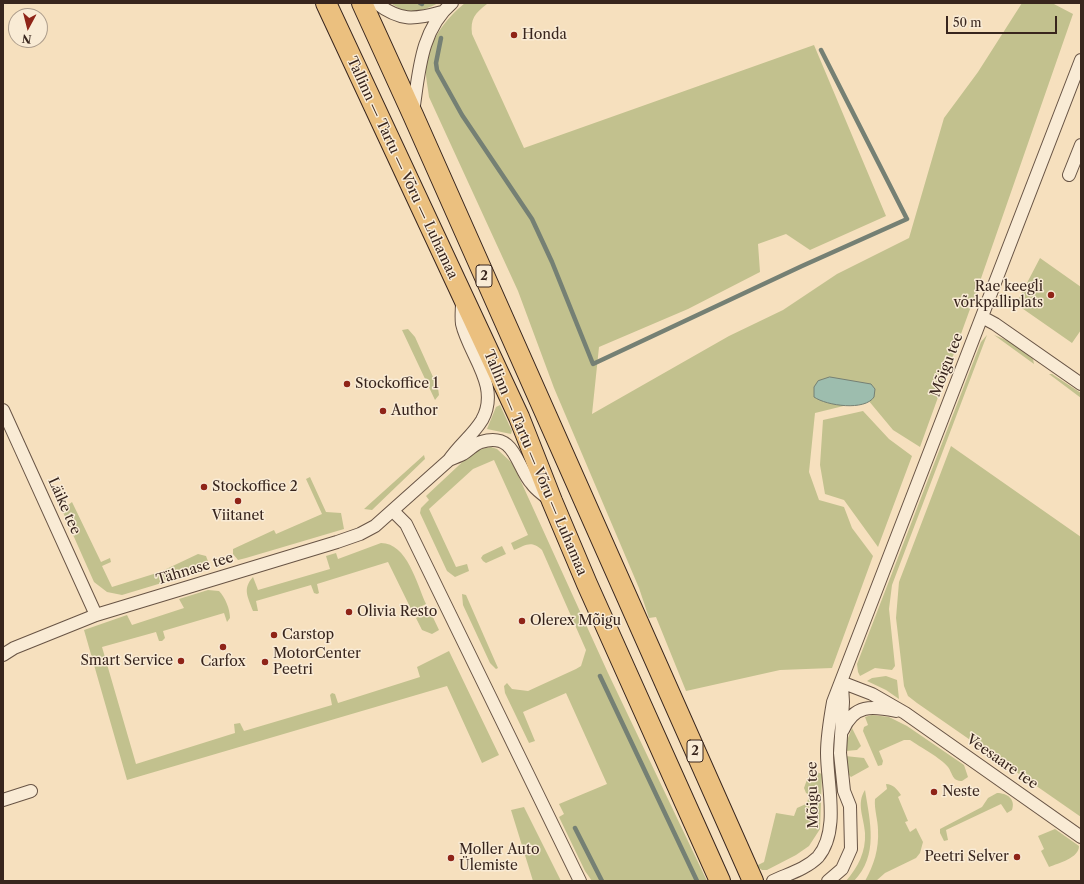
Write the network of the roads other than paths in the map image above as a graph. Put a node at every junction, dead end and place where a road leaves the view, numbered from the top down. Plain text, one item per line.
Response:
1 (326, 3) edge
2 (362, 3) edge
3 (376, 3) edge
4 (452, 3) edge
5 (442, 12) junction
6 (1080, 67) edge
7 (413, 115) junction
8 (1081, 145) edge
9 (1069, 175) dead end
10 (461, 295) junction
11 (982, 317) junction
12 (1081, 384) edge
13 (3, 410) edge
14 (449, 460) junction
15 (552, 501) junction
16 (393, 511) junction
17 (96, 615) junction
18 (3, 655) edge
19 (841, 682) junction
20 (905, 713) junction
21 (840, 737) junction
22 (31, 791) dead end
23 (3, 800) edge
24 (1081, 837) edge
25 (580, 880) edge
26 (720, 881) edge
27 (753, 881) edge
28 (773, 881) edge
29 (828, 881) edge

1 - 10 highway, Tallinn — Tartu — Võru — Luhamaa / 2
2 - 7 highway, Tallinn — Tartu — Võru — Luhamaa / 2
3 - 5 street
4 - 5 street
5 - 7 street
6 - 11 street, Mõigu tee
7 - 27 highway, Tallinn — Tartu — Võru — Luhamaa / 2
8 - 9 street
10 - 14 street
10 - 15 highway, Tallinn — Tartu — Võru — Luhamaa / 2
11 - 12 street
11 - 19 street, Mõigu tee
13 - 17 street, Läike tee
14 - 15 street
14 - 16 street, Tähnase tee
15 - 26 highway, Tallinn — Tartu — Võru — Luhamaa / 2
16 - 17 street, Tähnase tee
16 - 25 street
17 - 18 street, Tähnase tee
19 - 20 street, Veesaare tee
19 - 21 street, Mõigu tee
19 - 28 street, Mõigu tee
20 - 21 street, Veesaare tee
20 - 24 street, Veesaare tee
21 - 29 street, Mõigu tee
22 - 23 street

